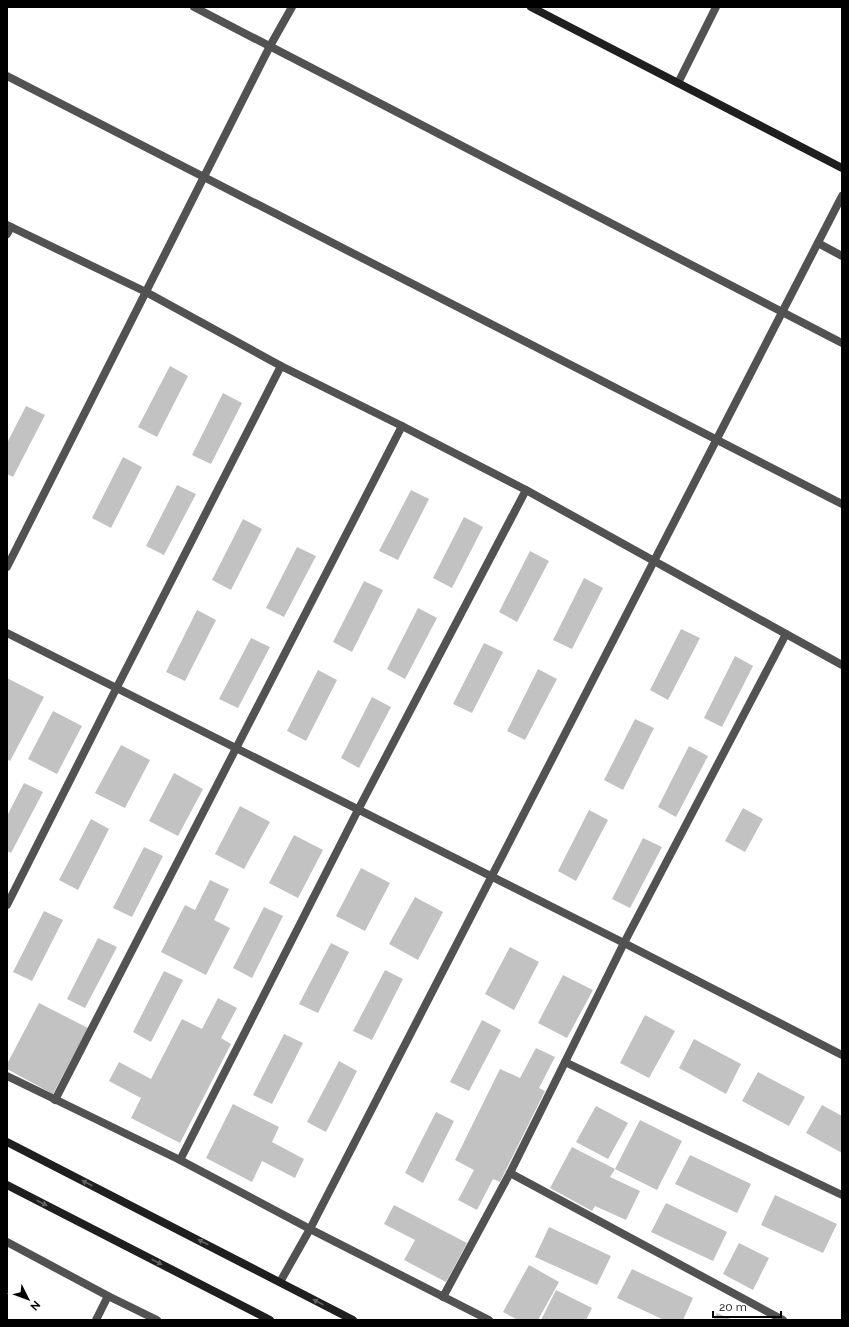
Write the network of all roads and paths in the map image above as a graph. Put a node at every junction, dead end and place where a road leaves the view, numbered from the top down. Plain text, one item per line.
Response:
1 (194, 7) edge
2 (292, 7) edge
3 (531, 7) edge
4 (716, 7) edge
5 (270, 46) junction
6 (7, 76) edge
7 (678, 83) junction
8 (842, 168) edge
9 (204, 176) junction
10 (842, 196) edge
11 (8, 229) edge
12 (818, 243) junction
13 (842, 256) edge
14 (146, 292) junction
15 (782, 312) junction
16 (842, 343) edge
17 (281, 366) junction
18 (402, 426) junction
19 (716, 440) junction
20 (526, 490) junction
21 (842, 504) edge
22 (654, 561) junction
23 (7, 567) edge
24 (7, 633) edge
25 (786, 634) junction
26 (842, 665) edge
27 (116, 689) junction
28 (235, 748) junction
29 (358, 810) junction
30 (491, 877) junction
31 (7, 905) edge
32 (624, 943) junction
33 (842, 1056) edge
34 (565, 1062) junction
35 (7, 1076) edge
36 (55, 1100) junction
37 (7, 1142) edge
38 (180, 1160) junction
39 (510, 1172) junction
40 (7, 1185) edge
41 (842, 1195) edge
42 (310, 1229) junction
43 (7, 1242) edge
44 (280, 1282) junction
45 (108, 1296) junction
46 (443, 1296) junction
47 (96, 1320) edge
48 (157, 1320) edge
49 (270, 1320) edge
50 (353, 1320) edge
51 (489, 1320) edge
52 (783, 1320) edge

1 - 5 street
2 - 5 street
3 - 7 street
4 - 7 street
5 - 9 street
5 - 15 street
6 - 9 street
7 - 8 street
9 - 14 street
9 - 19 street
10 - 12 street
11 - 14 street
12 - 13 street
12 - 15 street
14 - 17 street
14 - 23 street
15 - 16 street
15 - 19 street
17 - 18 street
17 - 27 street
18 - 20 street
18 - 28 street
19 - 21 street
19 - 22 street
20 - 22 street
20 - 29 street
22 - 25 street
22 - 30 street
24 - 27 street
25 - 26 street
25 - 32 street
27 - 28 street
27 - 31 street
28 - 29 street
28 - 36 street
29 - 30 street
29 - 38 street
30 - 32 street
30 - 42 street
32 - 33 street
32 - 34 street
34 - 39 street
34 - 41 street
35 - 36 street
36 - 38 street
44 -> 37 street
38 - 42 street
39 - 46 street
39 - 52 street
40 -> 49 street
42 - 44 street
42 - 46 street
43 - 45 street
50 -> 44 street
45 - 47 street
45 - 48 street
46 - 51 street

